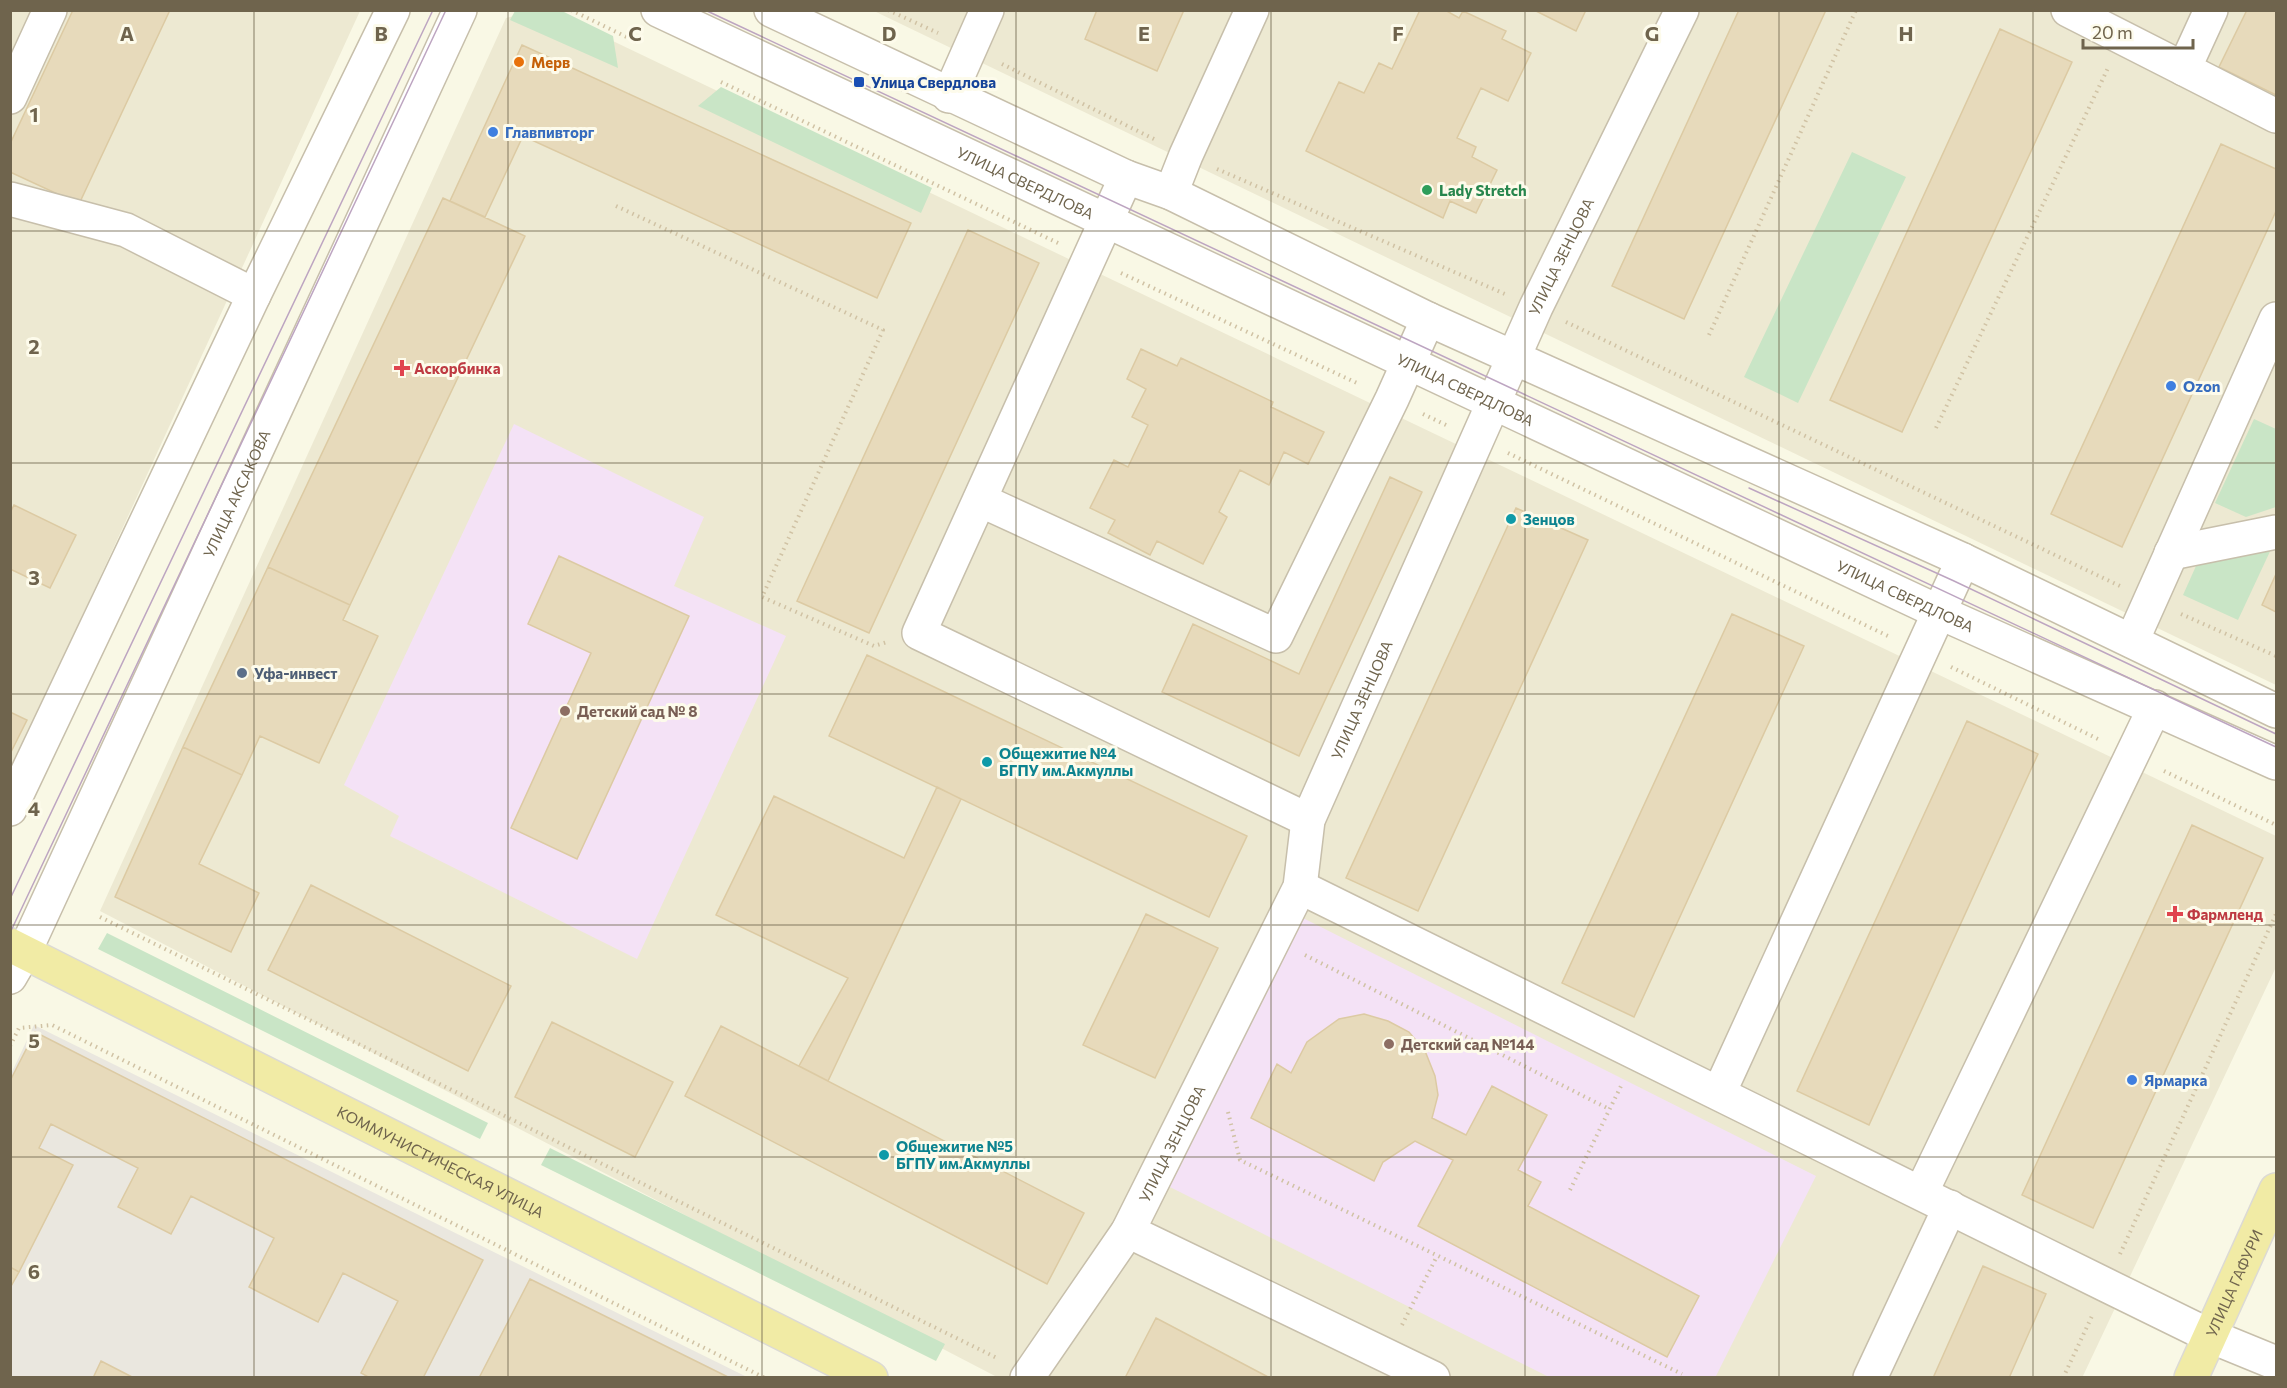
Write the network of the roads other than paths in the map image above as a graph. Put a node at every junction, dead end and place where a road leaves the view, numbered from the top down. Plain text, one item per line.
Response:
1 (50, 10) edge
2 (393, 10) edge
3 (460, 10) edge
4 (658, 10) edge
5 (771, 10) edge
6 (987, 10) edge
7 (1252, 10) edge
8 (1682, 10) edge
9 (2068, 10) edge
10 (2211, 10) edge
11 (2184, 69) junction
12 (949, 96) junction
13 (10, 97) edge
14 (2277, 116) edge
15 (1126, 177) junction
16 (1171, 193) junction
17 (10, 199) edge
18 (1106, 222) junction
19 (254, 295) junction
20 (1428, 319) junction
21 (2277, 319) edge
22 (1514, 358) junction
23 (1409, 362) junction
24 (1494, 402) junction
25 (980, 500) junction
26 (2277, 532) edge
27 (2171, 553) junction
28 (1964, 560) junction
29 (1941, 613) junction
30 (2132, 641) junction
31 (2155, 707) junction
32 (2277, 711) edge
33 (2277, 763) edge
34 (10, 809) edge
35 (1308, 820) junction
36 (1300, 887) junction
37 (15, 958) edge
38 (1719, 1093) junction
39 (2277, 1190) edge
40 (1935, 1200) junction
41 (1128, 1231) junction
42 (2210, 1335) junction
43 (2277, 1363) edge
44 (1028, 1376) edge
45 (871, 1377) edge
46 (1433, 1377) edge
47 (1870, 1377) edge
48 (2191, 1377) edge

1 - 13 street
2 - 19 street
3 - 37 street, УЛИЦА АКСАКОВА
4 - 18 street, УЛИЦА СВЕРДЛОВА
5 - 12 street
6 - 12 street
7 - 16 street
8 - 22 street, УЛИЦА ЗЕНЦОВА
9 - 11 street
10 - 11 street
11 - 14 street
12 - 15 street
15 - 16 street
15 - 18 street
16 - 20 street
17 - 19 street
18 - 23 street, УЛИЦА СВЕРДЛОВА
18 - 25 street
19 - 34 street
20 - 22 street
20 - 23 street
21 - 27 street
22 - 24 street, УЛИЦА ЗЕНЦОВА
22 - 28 street
23 - 24 street, УЛИЦА СВЕРДЛОВА
23 - 25 street
24 - 29 street, УЛИЦА СВЕРДЛОВА
24 - 35 street, УЛИЦА ЗЕНЦОВА
25 - 35 street
26 - 27 street
27 - 30 street
28 - 29 street
28 - 30 street
29 - 31 street, УЛИЦА СВЕРДЛОВА
29 - 38 street
30 - 32 street
31 - 33 street, УЛИЦА СВЕРДЛОВА
31 - 40 street
35 - 36 street, УЛИЦА ЗЕНЦОВА
36 - 38 street
36 - 41 street, УЛИЦА ЗЕНЦОВА
37 - 45 main road, КОММУНИСТИЧЕСКАЯ УЛИЦА
38 - 40 street
39 - 42 main road, УЛИЦА ГАФУРИ
40 - 42 street
40 - 47 street
41 - 44 street, УЛИЦА ЗЕНЦОВА
41 - 46 street
42 - 43 street
42 - 48 main road, УЛИЦА ГАФУРИ

